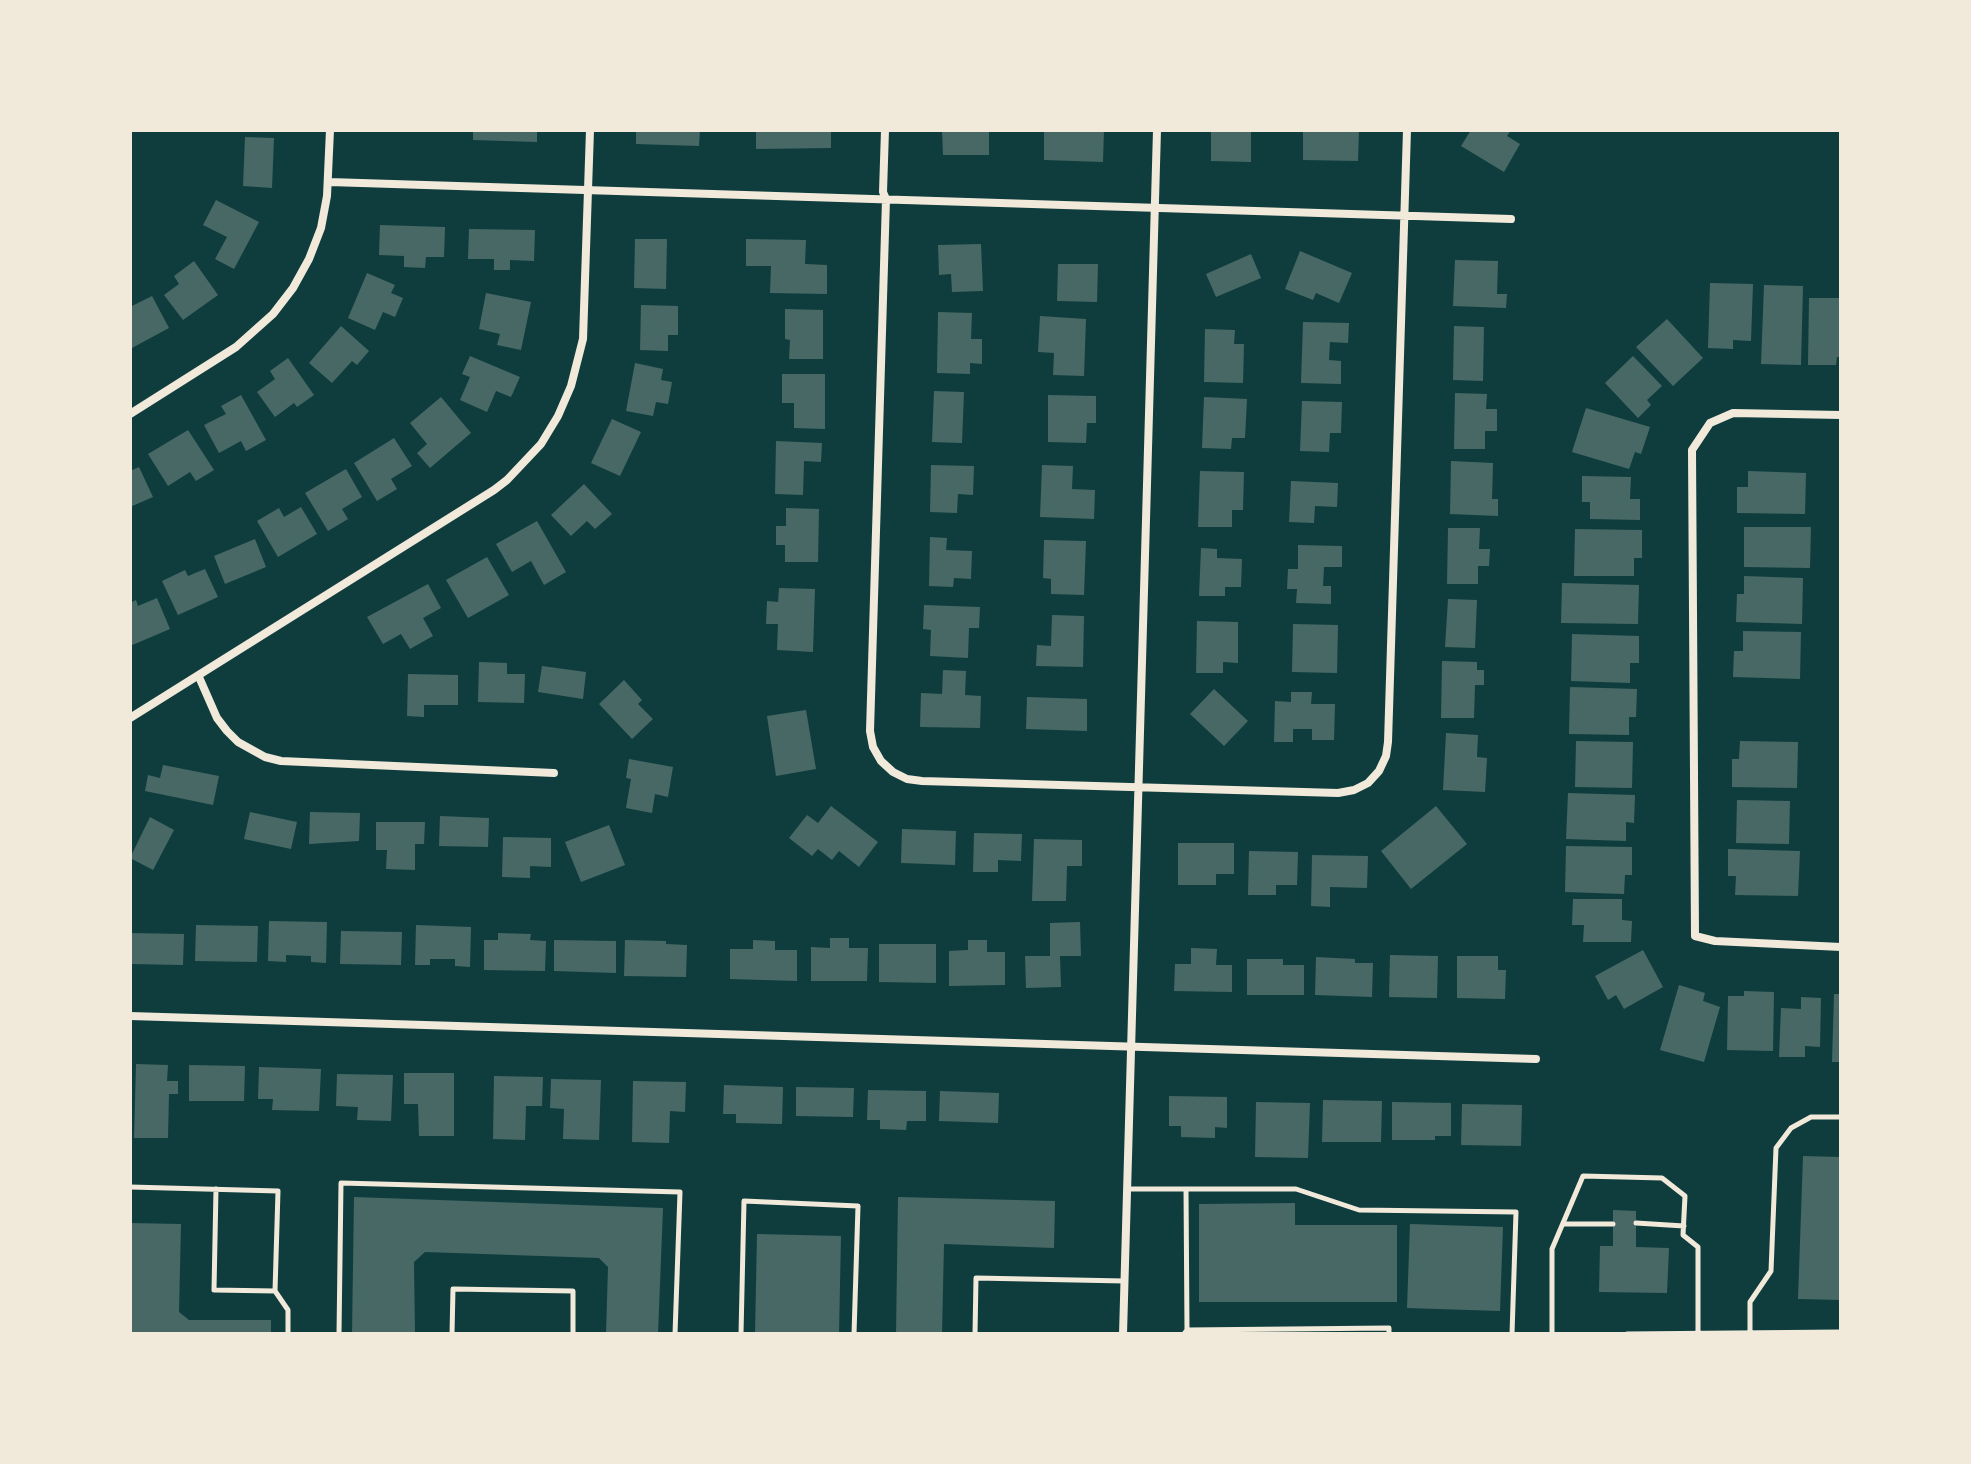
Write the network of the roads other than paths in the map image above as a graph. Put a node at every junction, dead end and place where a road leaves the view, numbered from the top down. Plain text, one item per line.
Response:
1 (330, 130) edge
2 (590, 130) edge
3 (885, 130) edge
4 (1157, 130) edge
5 (1407, 130) edge
6 (329, 182) junction
7 (588, 190) junction
8 (886, 199) junction
9 (1155, 207) junction
10 (1404, 215) junction
11 (1511, 219) dead end
12 (130, 414) edge
13 (1841, 415) edge
14 (199, 677) junction
15 (130, 718) edge
16 (554, 773) dead end
17 (1137, 787) junction
18 (1841, 947) edge
19 (130, 1016) edge
20 (1130, 1046) junction
21 (1536, 1059) dead end
22 (1841, 1117) edge
23 (130, 1187) edge
24 (216, 1189) junction
25 (1127, 1189) junction
26 (1186, 1189) junction
27 (1636, 1223) dead end
28 (1563, 1224) junction
29 (1613, 1224) dead end
30 (1684, 1226) junction
31 (1124, 1281) junction
32 (275, 1291) junction
33 (1185, 1332) edge
34 (1262, 1332) edge
35 (1841, 1332) edge
36 (1698, 1333) edge
37 (1750, 1333) edge
38 (288, 1334) edge
39 (339, 1334) edge
40 (452, 1334) edge
41 (573, 1334) edge
42 (675, 1334) edge
43 (741, 1334) edge
44 (854, 1334) edge
45 (975, 1334) edge
46 (1123, 1334) edge
47 (1389, 1334) edge
48 (1512, 1334) edge
49 (1552, 1334) edge
50 (1627, 1334) edge

1 - 6 street
2 - 7 street
3 - 8 street
4 - 9 street
5 - 10 street
6 - 7 street
6 - 12 street
7 - 8 street
7 - 14 street
8 - 9 street
8 - 17 street
9 - 10 street
9 - 17 street
10 - 11 street
10 - 17 street
13 - 18 street
14 - 15 street
14 - 16 street
17 - 20 street
19 - 20 street
20 - 21 street
20 - 25 street
22 - 37 lane
23 - 24 lane
24 - 32 lane
24 - 32 lane
25 - 26 lane
25 - 31 street
26 - 33 lane
26 - 48 lane
27 - 30 lane
28 - 29 lane
28 - 30 lane
28 - 49 lane
30 - 36 lane
31 - 45 lane
31 - 46 street
32 - 38 lane
33 - 34 lane
34 - 47 lane
35 - 37 lane
36 - 37 lane
36 - 50 lane
39 - 42 lane
40 - 41 lane
43 - 44 lane

